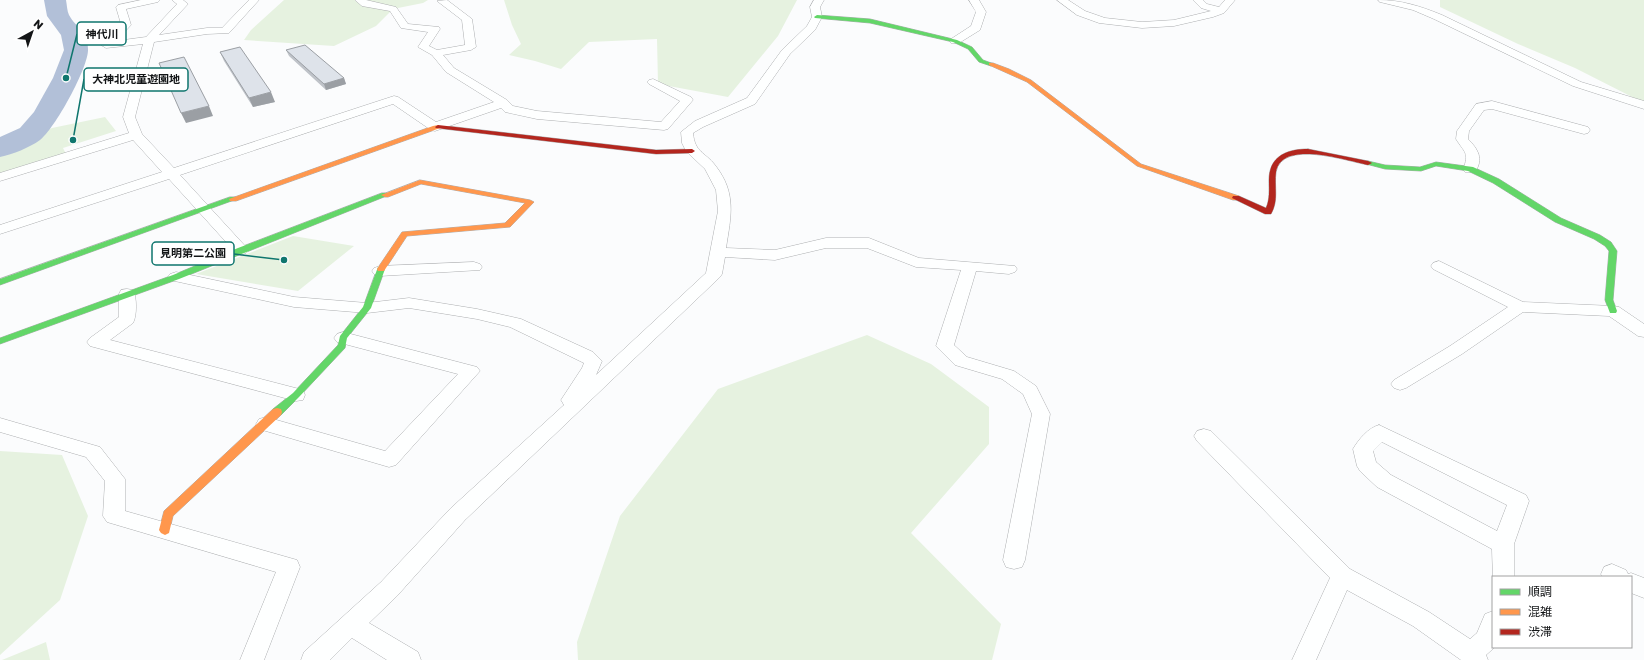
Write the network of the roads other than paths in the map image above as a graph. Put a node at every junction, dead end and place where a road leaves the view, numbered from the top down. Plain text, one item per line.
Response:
1 (155, 0) edge
2 (177, 0) edge
3 (254, 0) edge
4 (360, 0) edge
5 (819, 0) edge
6 (974, 0) edge
7 (1062, 0) edge
8 (1198, 0) edge
9 (1230, 0) edge
10 (1383, 0) edge
11 (141, 1) edge
12 (442, 1) edge
13 (1221, 11) junction
14 (817, 18) junction
15 (150, 40) junction
16 (955, 41) junction
17 (436, 53) junction
18 (653, 82) dead end
19 (504, 103) junction
20 (1644, 105) edge
21 (435, 127) junction
22 (1584, 130) dead end
23 (136, 135) junction
24 (692, 151) junction
25 (1470, 169) junction
26 (171, 173) junction
27 (0, 177) edge
28 (204, 210) junction
29 (0, 230) edge
30 (241, 250) junction
31 (718, 252) junction
32 (970, 266) junction
33 (1440, 266) dead end
34 (474, 267) dead end
35 (1008, 269) dead end
36 (380, 271) junction
37 (176, 277) junction
38 (0, 282) edge
39 (127, 294) junction
40 (1520, 307) junction
41 (367, 308) junction
42 (1613, 311) junction
43 (1644, 332) edge
44 (342, 338) junction
45 (0, 341) edge
46 (1400, 384) dead end
47 (296, 396) junction
48 (266, 424) junction
49 (0, 425) edge
50 (552, 426) junction
51 (1204, 436) dead end
52 (165, 530) junction
53 (1503, 544) junction
54 (1014, 560) dead end
55 (1342, 576) junction
56 (1504, 576) edge
57 (1632, 583) edge
58 (1644, 588) edge
59 (1492, 624) edge
60 (351, 625) junction
61 (1473, 657) edge
62 (252, 660) edge
63 (313, 660) edge
64 (409, 660) edge
65 (1304, 660) edge

1 - 11 street
2 - 15 street
3 - 15 street
4 - 17 street
5 - 14 street
6 - 16 street
7 - 13 street
8 - 13 street
9 - 13 street
10 - 20 street
11 - 15 street
12 - 17 street
14 - 16 street
14 - 24 street
15 - 23 street
16 - 25 street
17 - 19 street
18 - 19 street
19 - 21 street
21 - 24 street
21 - 26 street
21 - 28 street
22 - 25 street
23 - 26 street
23 - 27 street
24 - 31 street
25 - 42 street
26 - 28 street
26 - 29 street
28 - 30 street
28 - 38 street
30 - 36 street
30 - 37 street
31 - 32 street
31 - 50 street
32 - 35 street
32 - 54 street
33 - 40 street
34 - 36 street
36 - 41 street
37 - 39 street
37 - 41 street
39 - 45 street
39 - 47 street
40 - 42 street
40 - 46 street
41 - 44 street
41 - 50 street
42 - 43 street
44 - 47 street
44 - 48 street
47 - 48 street
48 - 52 street
49 - 52 street
50 - 60 street
51 - 55 street
52 - 62 street
53 - 53 street
53 - 56 street
55 - 61 street
55 - 65 street
57 - 58 street
59 - 61 street
60 - 63 street
60 - 64 street

